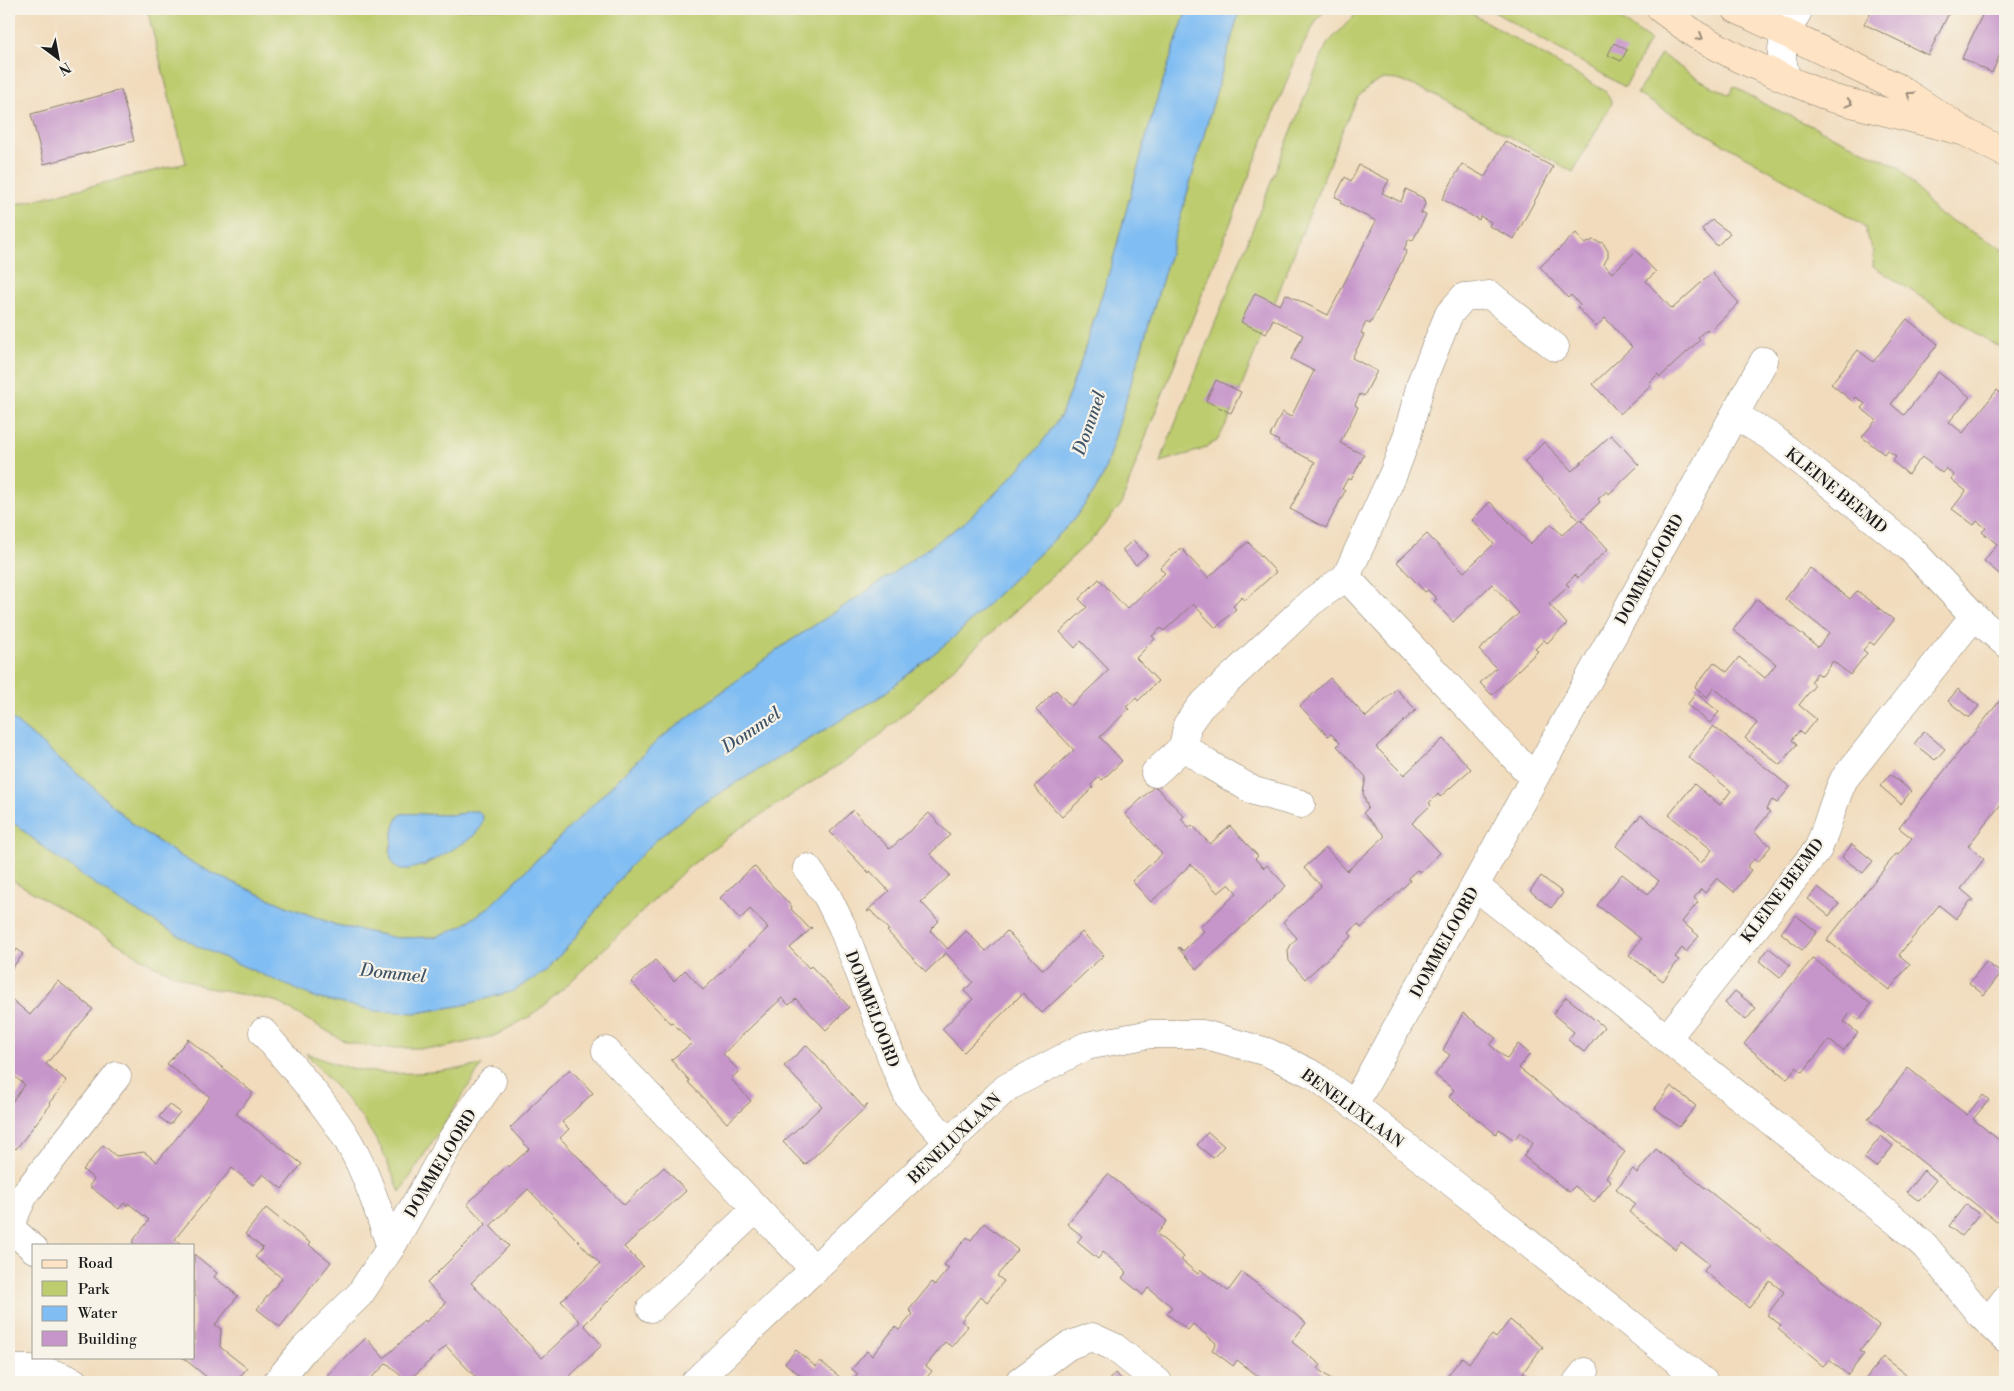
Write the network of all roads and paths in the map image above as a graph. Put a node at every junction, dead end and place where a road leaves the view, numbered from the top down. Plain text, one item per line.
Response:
1 (1661, 9) edge
2 (1736, 9) edge
3 (1799, 9) edge
4 (1786, 33) junction
5 (1787, 79) junction
6 (1965, 132) junction
7 (2005, 153) edge
8 (1555, 347) dead end
9 (1764, 361) dead end
10 (1735, 414) junction
11 (1346, 577) junction
12 (1974, 616) junction
13 (2005, 643) edge
14 (1184, 746) junction
15 (1155, 773) dead end
16 (1534, 778) junction
17 (1301, 804) dead end
18 (807, 868) dead end
19 (1475, 886) junction
20 (263, 1032) dead end
21 (1667, 1038) junction
22 (606, 1051) dead end
23 (117, 1076) dead end
24 (492, 1081) dead end
25 (1354, 1105) junction
26 (949, 1142) junction
27 (756, 1209) junction
28 (9, 1227) edge
29 (32, 1247) edge
30 (391, 1247) junction
31 (815, 1270) junction
32 (2005, 1300) edge
33 (651, 1308) dead end
34 (1997, 1330) edge
35 (9, 1370) edge
36 (74, 1382) edge
37 (277, 1382) edge
38 (695, 1382) edge
39 (1019, 1382) edge
40 (1158, 1382) edge
41 (1704, 1382) edge

1 -> 5 main road
2 - 4 main road
3 - 4 street
4 - 5 street
6 -> 4 main road
5 -> 6 main road
6 - 7 main road
8 - 11 street
9 - 10 street, DOMMELOORD
10 - 12 street, KLEINE BEEMD
10 - 16 street, DOMMELOORD
11 - 14 street
11 - 16 street
12 - 13 street, KLEINE BEEMD
12 - 21 street, KLEINE BEEMD
14 - 15 street
14 - 17 street
16 - 19 street, DOMMELOORD
18 - 26 street, DOMMELOORD
19 - 21 street
19 - 25 street, DOMMELOORD
20 - 30 street, DOMMELOORD
21 - 34 street
22 - 27 street
23 - 28 street
24 - 30 street, DOMMELOORD
25 - 26 street, BENELUXLAAN
25 - 41 street, BENELUXLAAN
26 - 31 street, BENELUXLAAN
27 - 31 street
27 - 33 street
28 - 29 street
30 - 37 street, DOMMELOORD
31 - 38 street, BENELUXLAAN
32 - 34 street
35 - 36 street
39 - 40 street

